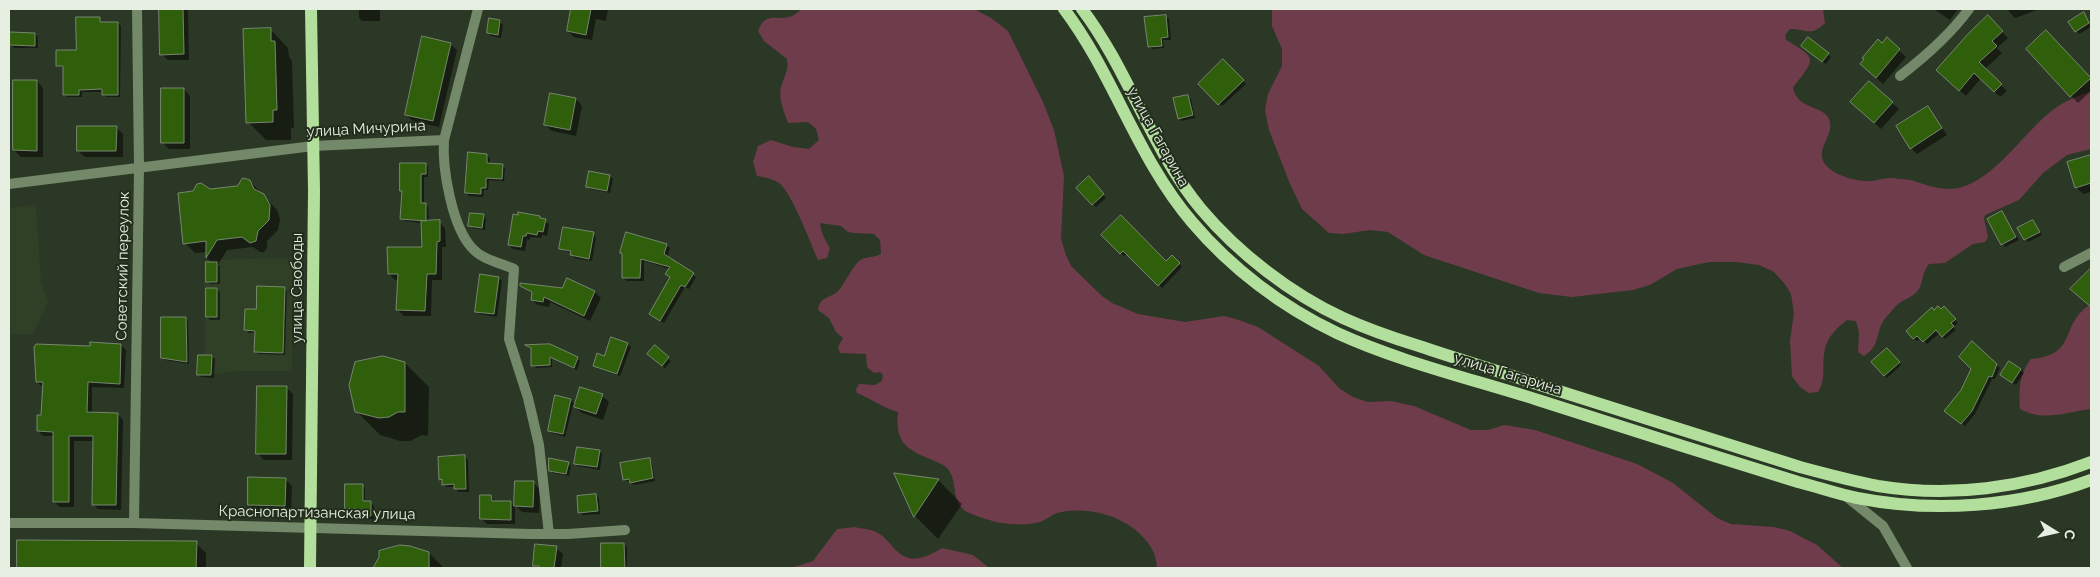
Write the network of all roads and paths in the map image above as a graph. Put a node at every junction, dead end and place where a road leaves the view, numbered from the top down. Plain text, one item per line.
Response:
1 (137, 9) edge
2 (311, 9) edge
3 (478, 9) edge
4 (1064, 9) edge
5 (1082, 9) edge
6 (1969, 9) edge
7 (1900, 76) dead end
8 (444, 140) junction
9 (314, 146) junction
10 (139, 168) junction
11 (9, 184) edge
12 (2091, 253) edge
13 (2064, 267) dead end
14 (2091, 462) edge
15 (2091, 480) edge
16 (1842, 494) junction
17 (9, 523) edge
18 (134, 523) junction
19 (311, 528) junction
20 (625, 530) dead end
21 (549, 534) junction
22 (310, 568) edge
23 (1907, 568) edge

1 - 10 street, Советский переулок
2 - 9 main road, улица Свободы
3 - 8 street
4 - 16 main road, улица Гагарина
5 - 14 main road, улица Гагарина
6 - 7 street
8 - 9 street, улица Мичурина
8 - 21 street, улица Мичурина
9 - 10 street, улица Мичурина
9 - 19 main road, улица Свободы
10 - 11 street, улица Мичурина
10 - 18 street, Советский переулок
12 - 13 street
15 - 16 main road, улица Гагарина
16 - 23 street
17 - 18 street, Краснопартизанская улица
18 - 19 street, Краснопартизанская улица
19 - 21 street, Краснопартизанская улица
19 - 22 main road, улица Свободы
20 - 21 street, Краснопартизанская улица

